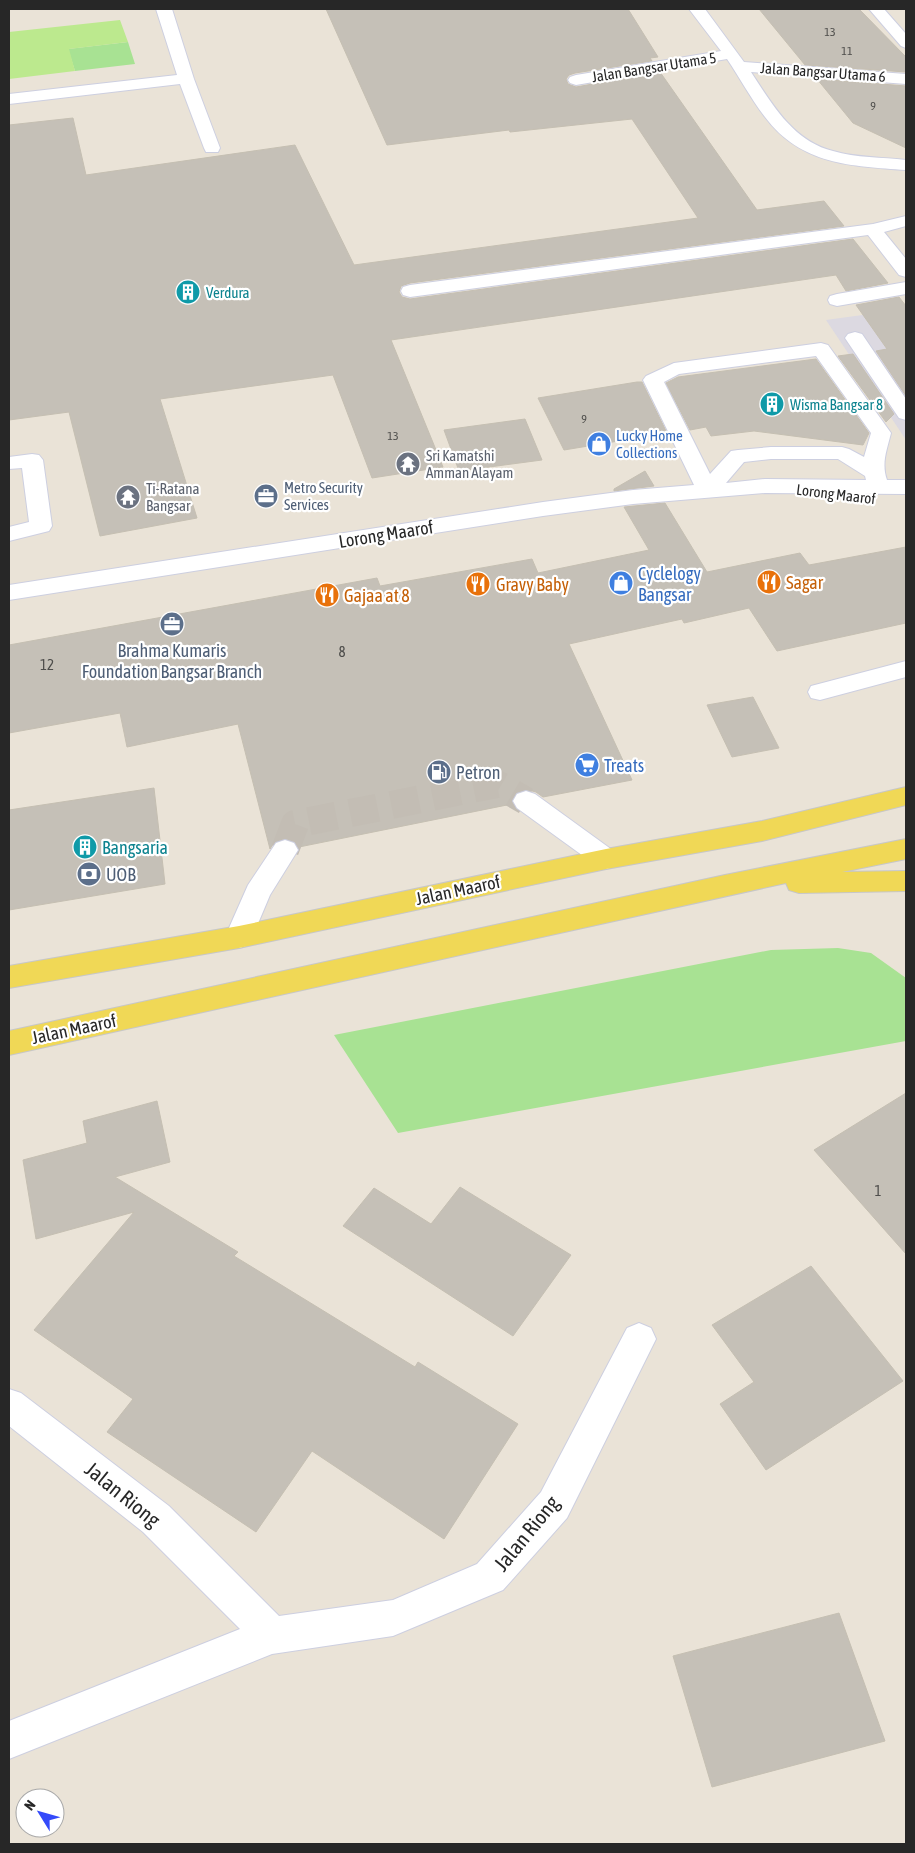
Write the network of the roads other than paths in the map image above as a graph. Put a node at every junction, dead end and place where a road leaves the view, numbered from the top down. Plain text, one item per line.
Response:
1 (164, 9) edge
2 (697, 9) edge
3 (876, 9) edge
4 (906, 43) edge
5 (735, 60) junction
6 (186, 78) junction
7 (906, 79) edge
8 (576, 80) dead end
9 (9, 100) edge
10 (212, 148) dead end
11 (906, 165) edge
12 (906, 221) edge
13 (873, 229) junction
14 (906, 271) edge
15 (906, 288) edge
16 (410, 291) dead end
17 (837, 300) dead end
18 (855, 338) dead end
19 (906, 414) edge
20 (9, 463) edge
21 (876, 480) junction
22 (765, 486) junction
23 (906, 488) edge
24 (707, 490) junction
25 (906, 503) edge
26 (9, 534) edge
27 (9, 593) edge
28 (906, 669) edge
29 (820, 692) dead end
30 (906, 796) edge
31 (526, 801) tunnel mouth
32 (906, 848) edge
33 (284, 850) tunnel mouth
34 (606, 859) junction
35 (906, 881) edge
36 (725, 886) junction
37 (239, 937) junction
38 (9, 977) edge
39 (9, 1043) edge
40 (638, 1340) dead end
41 (9, 1405) edge
42 (272, 1635) junction
43 (9, 1740) edge

1 - 6 street
2 - 5 street
3 - 4 street
5 - 7 street, Jalan Bangsar Utama 6
5 - 8 street, Jalan Bangsar Utama 5
5 - 11 street
6 - 9 street
6 - 10 street
12 - 13 street
13 - 14 street
13 - 16 street
15 - 17 street
18 - 19 street
20 - 26 street
21 - 22 street, Lorong Maarof
21 - 23 street, Lorong Maarof
21 - 24 street
21 - 24 street
22 - 24 street, Lorong Maarof
22 - 25 street, Lorong Maarof
24 - 27 street, Lorong Maarof
28 - 29 street
30 - 34 main road, Jalan Maarof
31 - 34 street
32 - 36 main road
33 - 37 street
34 - 37 main road, Jalan Maarof
35 - 36 main road
36 - 39 main road, Jalan Maarof
37 - 38 main road, Jalan Maarof
40 - 42 street, Jalan Riong
41 - 42 street, Jalan Riong
42 - 43 street, Jalan Riong

